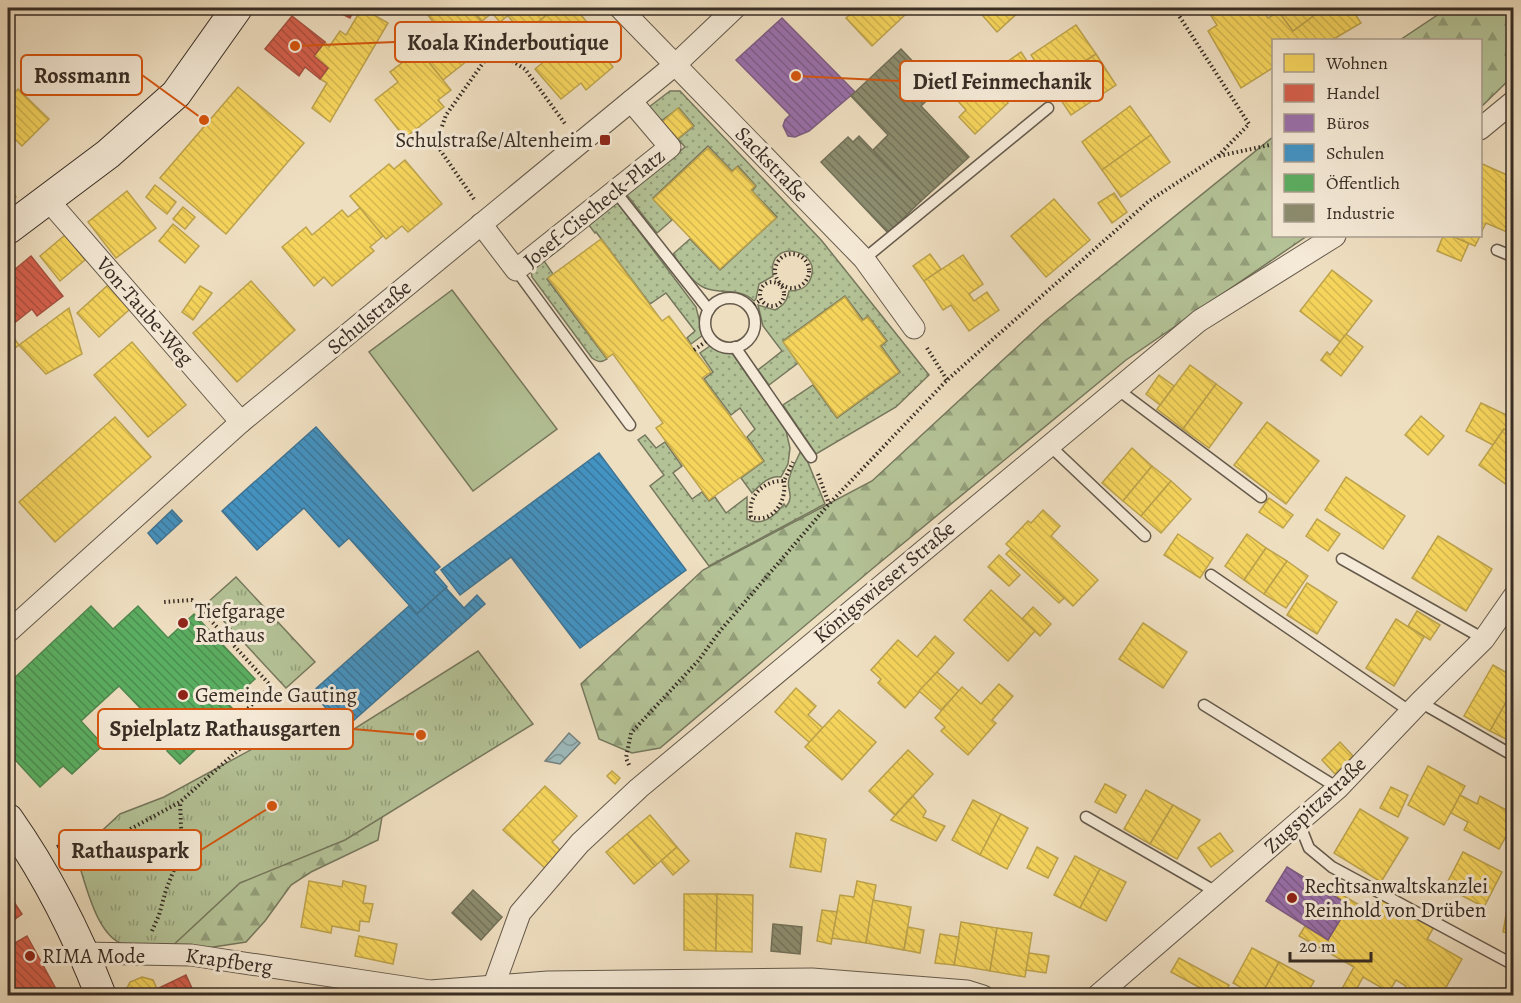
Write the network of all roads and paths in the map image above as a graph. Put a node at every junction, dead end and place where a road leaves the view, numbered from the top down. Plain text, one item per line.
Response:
1 (237, 8) edge
2 (620, 8) edge
3 (735, 8) edge
4 (1174, 8) edge
5 (516, 25) dead end
6 (493, 49) junction
7 (676, 64) junction
8 (631, 101) junction
9 (1514, 101) edge
10 (1048, 108) dead end
11 (1482, 127) edge
12 (580, 144) junction
13 (1272, 144) edge
14 (1218, 156) junction
15 (615, 192) junction
16 (48, 200) junction
17 (484, 222) junction
18 (8, 229) edge
19 (1333, 237) edge
20 (1497, 250) dead end
21 (1514, 257) edge
22 (864, 259) junction
23 (516, 270) junction
24 (782, 286) junction
25 (762, 300) junction
26 (750, 307) junction
27 (709, 310) junction
28 (914, 328) joint
29 (711, 338) junction
30 (735, 347) junction
31 (694, 350) dead end
32 (947, 380) junction
33 (1117, 389) junction
34 (241, 422) junction
35 (630, 425) dead end
36 (794, 431) junction
37 (1049, 445) junction
38 (811, 457) joint
39 (784, 481) junction
40 (1261, 497) dead end
41 (830, 504) junction
42 (1145, 536) dead end
43 (1342, 559) dead end
44 (1211, 575) dead end
45 (1514, 596) edge
46 (164, 602) dead end
47 (8, 632) edge
48 (1484, 639) junction
49 (1204, 705) dead end
50 (1415, 707) junction
51 (631, 733) dead end
52 (1514, 756) edge
53 (1338, 788) junction
54 (180, 802) junction
55 (1086, 817) dead end
56 (8, 819) edge
57 (1299, 823) junction
58 (32, 858) junction
59 (1218, 892) junction
60 (84, 953) junction
61 (141, 953) junction
62 (1514, 966) edge
63 (494, 985) junction
64 (101, 996) edge
65 (983, 996) edge
66 (1097, 996) edge

1 - 16 main road
2 - 7 street, Sackstraße
3 - 7 street, Schulstraße
4 - 14 path
5 - 6 path
6 - 12 path
6 - 17 path
7 - 8 street, Schulstraße
7 - 22 street, Sackstraße
8 - 12 street, Schulstraße
8 - 15 street, Josef-Cischeck-Platz
9 - 11 street
10 - 22 lane
12 - 17 street, Schulstraße
13 - 14 path
14 - 32 path
15 - 23 street, Josef-Cischeck-Platz
15 - 27 lane
16 - 18 main road
16 - 34 street, Von-Taube-Weg
17 - 23 street, Josef-Cischeck-Platz
17 - 34 street, Schulstraße
19 - 33 street, Königswieser Straße
20 - 21 lane
22 - 28 street, Sackstraße
23 - 35 lane
24 - 24 path
24 - 25 path
24 - 25 path
25 - 26 path
26 - 27 lane
26 - 30 lane
27 - 29 lane
28 - 32 path
29 - 30 lane
29 - 31 path
30 - 36 lane
32 - 41 path
33 - 37 street, Königswieser Straße
33 - 40 lane
34 - 47 street, Schulstraße
36 - 38 lane
36 - 39 path
37 - 42 lane
37 - 63 street, Königswieser Straße
38 - 41 path
39 - 39 path
41 - 51 path
43 - 48 lane
44 - 50 lane
45 - 48 street, Zugspitzstraße
46 - 54 path
48 - 50 street, Zugspitzstraße
49 - 53 lane
50 - 52 lane
50 - 53 street, Zugspitzstraße
53 - 57 street, Zugspitzstraße
54 - 58 path
54 - 61 path
55 - 59 lane
56 - 58 main road
57 - 59 street, Zugspitzstraße
57 - 62 lane
58 - 60 main road
59 - 66 street, Zugspitzstraße
60 - 61 street, Krapfberg
60 - 64 main road
61 - 63 street, Krapfberg
63 - 65 street, Krapfberg

